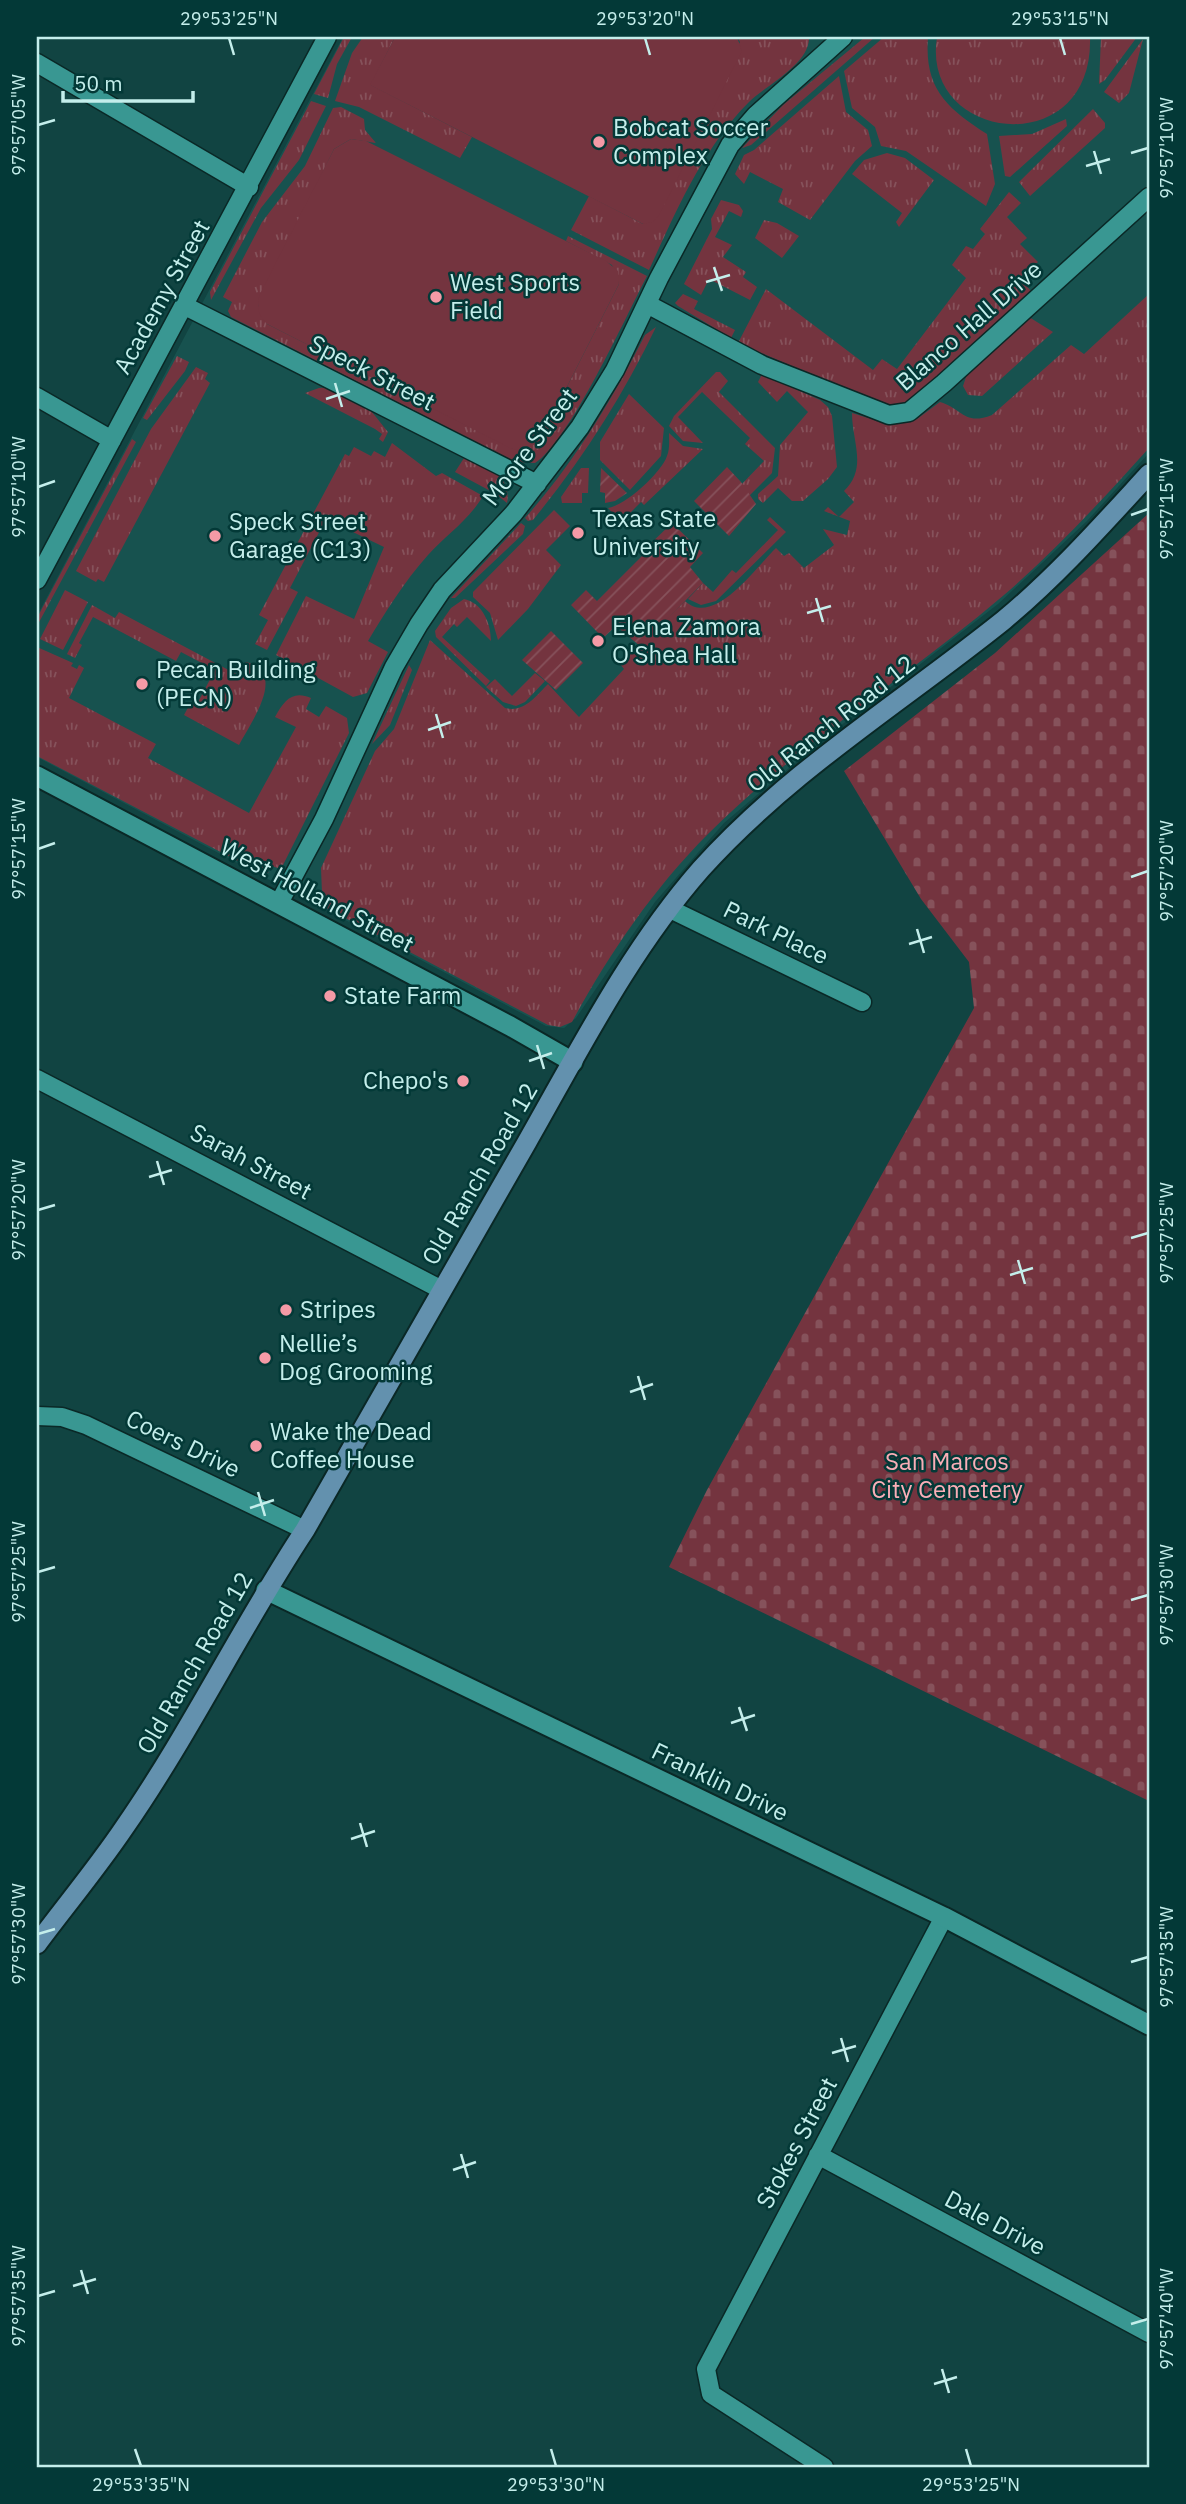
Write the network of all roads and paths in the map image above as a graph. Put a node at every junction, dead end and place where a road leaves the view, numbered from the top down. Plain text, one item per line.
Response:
1 (327, 37) edge
2 (843, 37) edge
3 (37, 63) edge
4 (249, 187) junction
5 (1149, 197) edge
6 (647, 304) junction
7 (185, 306) junction
8 (37, 397) edge
9 (112, 440) junction
10 (1149, 474) edge
11 (537, 484) junction
12 (37, 580) edge
13 (38, 774) edge
14 (279, 903) junction
15 (670, 909) junction
16 (862, 1002) dead end
17 (573, 1062) junction
18 (37, 1079) edge
19 (442, 1290) junction
20 (37, 1416) edge
21 (305, 1530) junction
22 (265, 1590) junction
23 (944, 1917) junction
24 (37, 1944) edge
25 (1149, 2025) edge
26 (818, 2155) junction
27 (1149, 2333) edge
28 (824, 2467) edge

1 - 4 street, Academy Street
2 - 6 street, Moore Street
3 - 4 street
4 - 7 street, Academy Street
5 - 6 street, Blanco Hall Drive
6 - 11 street, Moore Street
7 - 9 street, Academy Street
7 - 11 street, Speck Street
8 - 9 street
9 - 12 street, Academy Street
10 - 15 main road, Old Ranch Road 12
11 - 14 street, Moore Street
13 - 14 street, West Holland Street
14 - 17 street, West Holland Street
15 - 16 street, Park Place
15 - 17 main road, Old Ranch Road 12
17 - 19 main road, Old Ranch Road 12
18 - 19 street, Sarah Street
19 - 21 main road, Old Ranch Road 12
20 - 21 street, Coers Drive
21 - 22 main road, Old Ranch Road 12
22 - 23 street, Franklin Drive
22 - 24 main road, Old Ranch Road 12
23 - 25 street, Franklin Drive
23 - 26 street, Stokes Street
26 - 27 street, Dale Drive
26 - 28 street, Stokes Street

